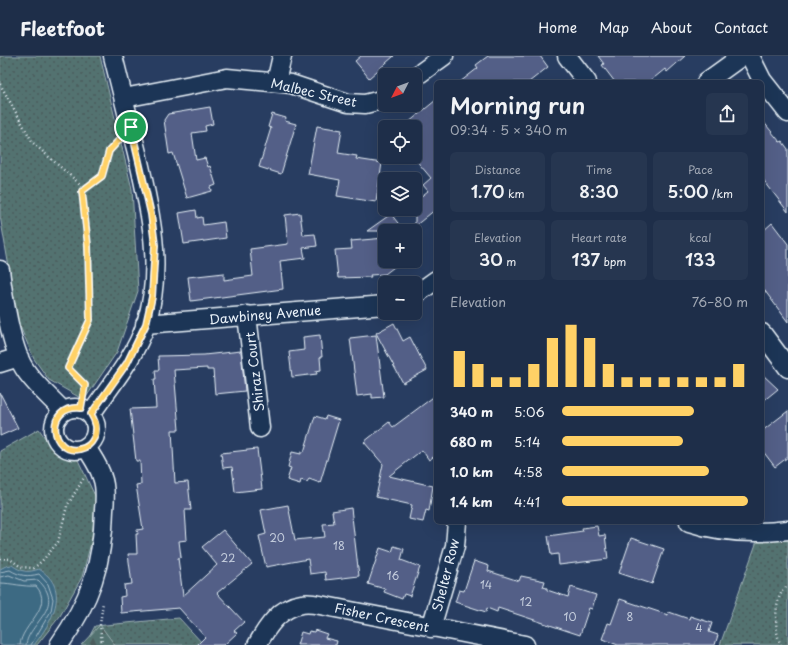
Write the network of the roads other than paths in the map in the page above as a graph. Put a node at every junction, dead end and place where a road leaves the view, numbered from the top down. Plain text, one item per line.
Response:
1 (113, 56) edge
2 (282, 56) edge
3 (444, 56) edge
4 (567, 56) edge
5 (742, 56) edge
6 (750, 56) edge
7 (422, 72) edge
8 (585, 80) edge
9 (709, 80) edge
10 (762, 80) edge
11 (276, 82) junction
12 (764, 83) edge
13 (124, 98) junction
14 (378, 101) edge
15 (788, 113) edge
16 (0, 270) edge
17 (434, 281) edge
18 (422, 290) edge
19 (378, 306) edge
20 (247, 315) junction
21 (146, 324) junction
22 (764, 336) edge
23 (19, 357) junction
24 (0, 363) edge
25 (788, 368) edge
26 (78, 411) junction
27 (260, 428) dead end
28 (86, 447) junction
29 (457, 524) edge
30 (697, 524) edge
31 (788, 530) edge
32 (432, 628) junction
33 (59, 645) edge
34 (257, 645) edge
35 (525, 645) edge

1 - 13 street
2 - 11 street
3 - 7 street
4 - 8 street
5 - 9 street
6 - 10 street
11 - 13 street, Malbec Street
11 - 14 street, Malbec Street
12 - 15 street
13 - 21 street
16 - 23 street
17 - 18 street
19 - 20 street, Dawbiney Avenue
20 - 21 street, Dawbiney Avenue
20 - 27 street, Shiraz Court
21 - 26 street
22 - 25 street
23 - 24 street
23 - 26 street
26 - 28 street
26 - 28 street
28 - 33 street
29 - 32 street, Shelter Row
30 - 31 street
32 - 34 street, Fisher Crescent
32 - 35 street, Fisher Crescent

